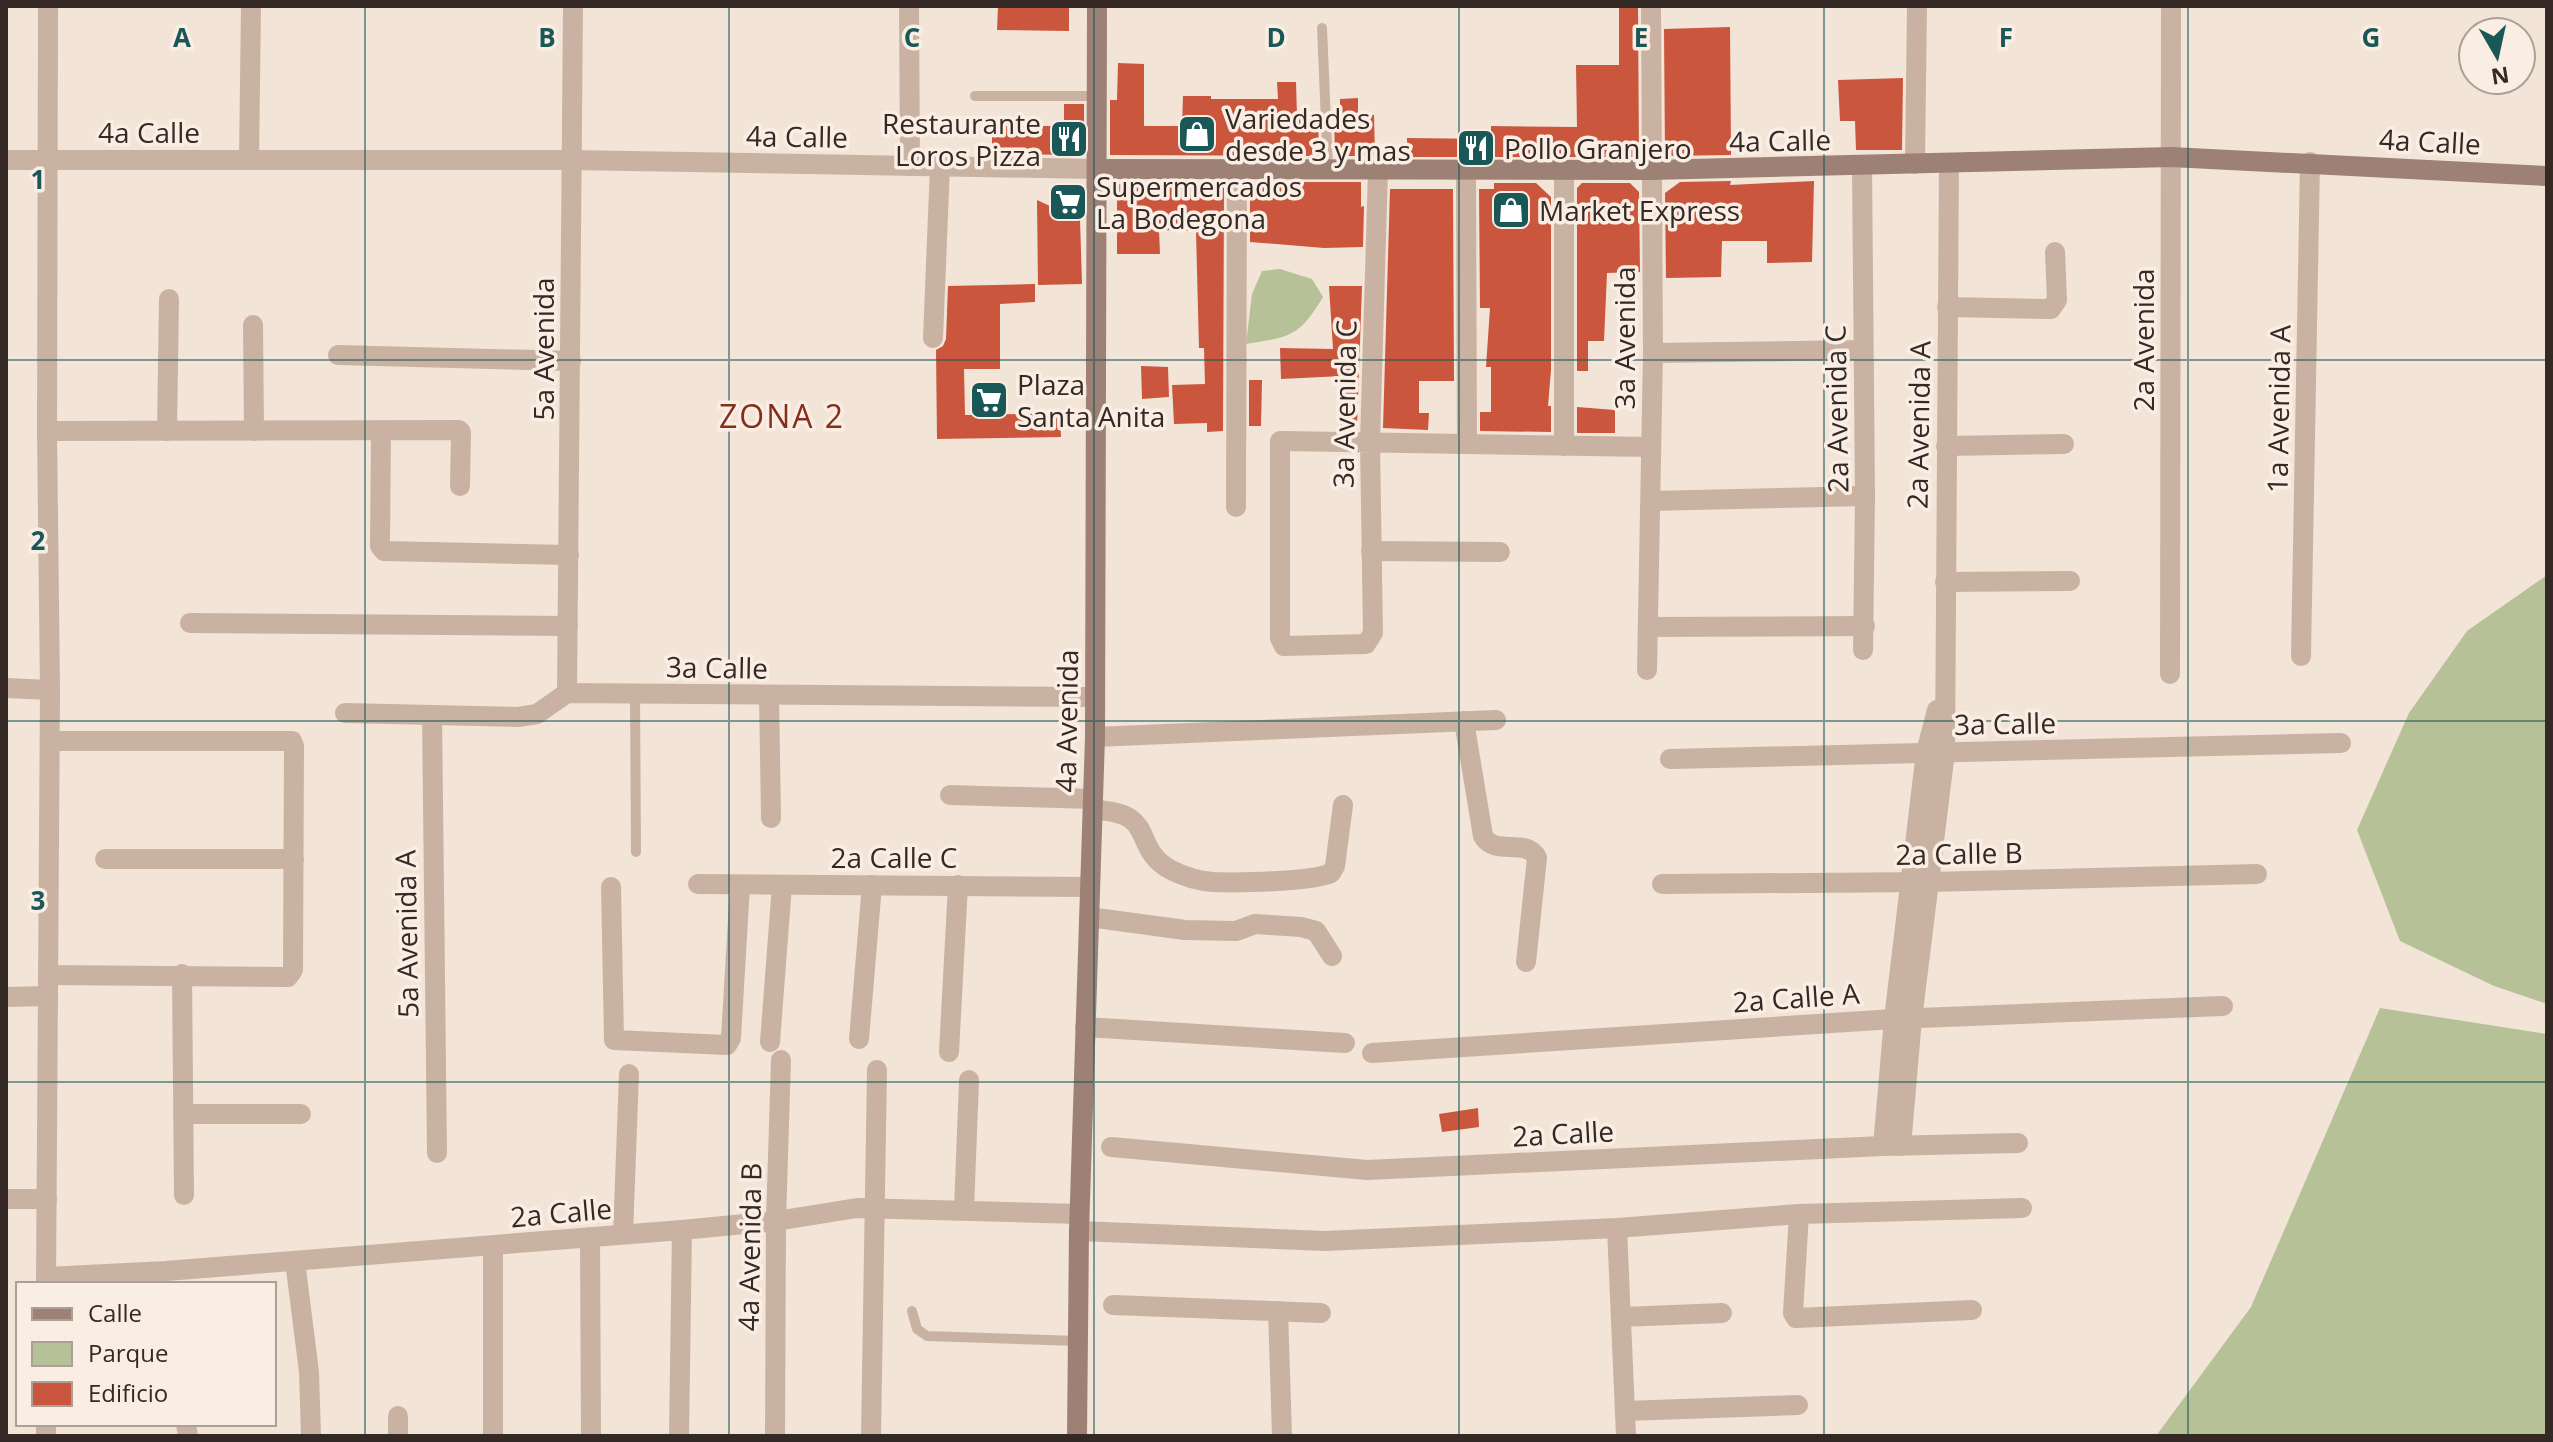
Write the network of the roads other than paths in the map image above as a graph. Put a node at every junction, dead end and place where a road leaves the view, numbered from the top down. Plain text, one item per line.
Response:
1 (48, 6) edge
2 (251, 6) edge
3 (573, 6) edge
4 (909, 6) edge
5 (1097, 6) edge
6 (1651, 6) edge
7 (1917, 6) edge
8 (2171, 6) edge
9 (1322, 28) dead end
10 (975, 96) dead end
11 (1096, 96) junction
12 (2171, 157) junction
13 (6, 160) edge
14 (47, 160) junction
15 (249, 160) junction
16 (571, 160) junction
17 (2310, 162) junction
18 (1949, 163) junction
19 (1915, 164) junction
20 (910, 166) junction
21 (940, 166) junction
22 (1862, 166) junction
23 (1237, 168) junction
24 (1097, 169) junction
25 (1328, 169) junction
26 (1378, 170) junction
27 (1466, 170) junction
28 (1564, 170) junction
29 (1651, 170) junction
30 (2547, 176) edge
31 (2055, 252) dead end
32 (169, 299) dead end
33 (1947, 307) junction
34 (253, 325) dead end
35 (933, 338) dead end
36 (1862, 350) junction
37 (1653, 353) junction
38 (338, 355) dead end
39 (571, 361) junction
40 (47, 431) junction
41 (167, 431) junction
42 (254, 431) junction
43 (381, 431) junction
44 (1370, 442) junction
45 (1467, 444) junction
46 (2064, 444) dead end
47 (1564, 446) junction
48 (1946, 446) junction
49 (1651, 447) junction
50 (460, 486) dead end
51 (1865, 496) junction
52 (1651, 501) junction
53 (1236, 507) dead end
54 (1371, 551) junction
55 (1500, 552) dead end
56 (569, 555) junction
57 (2070, 581) dead end
58 (1945, 582) junction
59 (190, 623) dead end
60 (568, 626) junction
61 (1865, 626) junction
62 (1648, 627) junction
63 (1863, 650) dead end
64 (2301, 656) dead end
65 (1647, 670) dead end
66 (2170, 674) dead end
67 (6, 688) edge
68 (50, 690) junction
69 (567, 693) junction
70 (635, 694) junction
71 (769, 696) junction
72 (1095, 697) junction
73 (345, 713) dead end
74 (432, 715) junction
75 (1496, 720) dead end
76 (1464, 721) junction
77 (1095, 737) junction
78 (50, 741) junction
79 (2341, 743) dead end
80 (1936, 752) junction
81 (1670, 759) dead end
82 (950, 795) dead end
83 (1093, 804) junction
84 (1343, 805) dead end
85 (771, 818) dead end
86 (636, 852) dead end
87 (105, 859) dead end
88 (294, 859) junction
89 (2257, 874) dead end
90 (1919, 882) junction
91 (698, 884) dead end
92 (1662, 884) dead end
93 (740, 885) junction
94 (782, 885) junction
95 (872, 885) junction
96 (958, 885) junction
97 (611, 887) dead end
98 (1090, 887) junction
99 (1089, 917) junction
100 (1332, 956) dead end
101 (1526, 962) dead end
102 (182, 974) junction
103 (48, 975) junction
104 (48, 996) junction
105 (6, 997) edge
106 (2223, 1006) dead end
107 (1903, 1019) junction
108 (1085, 1027) junction
109 (859, 1039) dead end
110 (1345, 1043) dead end
111 (949, 1052) dead end
112 (1372, 1053) dead end
113 (877, 1070) dead end
114 (629, 1074) dead end
115 (969, 1080) dead end
116 (183, 1114) junction
117 (301, 1114) dead end
118 (2018, 1143) dead end
119 (1892, 1146) junction
120 (1111, 1147) dead end
121 (437, 1153) dead end
122 (184, 1195) dead end
123 (6, 1199) edge
124 (47, 1199) junction
125 (875, 1207) junction
126 (2022, 1208) dead end
127 (964, 1210) junction
128 (1799, 1214) junction
129 (776, 1221) junction
130 (1079, 1222) junction
131 (1617, 1228) junction
132 (682, 1230) junction
133 (623, 1234) junction
134 (590, 1237) junction
135 (493, 1246) junction
136 (295, 1261) junction
137 (166, 1277) edge
138 (46, 1280) edge
139 (1113, 1305) dead end
140 (1972, 1310) dead end
141 (912, 1311) dead end
142 (1278, 1311) junction
143 (1321, 1313) dead end
144 (1722, 1313) dead end
145 (1622, 1317) junction
146 (1078, 1341) junction
147 (1798, 1405) dead end
148 (1625, 1411) junction
149 (311, 1436) edge
150 (493, 1436) edge
151 (591, 1436) edge
152 (679, 1436) edge
153 (775, 1436) edge
154 (871, 1436) edge
155 (1077, 1436) edge
156 (1282, 1436) edge
157 (1626, 1436) edge

1 - 14 street
2 - 15 street
3 - 16 street, 5a Avenida
4 - 20 street
5 - 11 main road, 4a Avenida
6 - 29 street, 3a Avenida
7 - 19 street
8 - 12 street, 2a Avenida
9 - 25 lane
10 - 11 lane
11 - 24 main road, 4a Avenida
12 - 17 main road, 4a Calle
12 - 18 main road, 4a Calle
12 - 66 street, 2a Avenida
13 - 14 street, 4a Calle
14 - 15 street, 4a Calle
14 - 40 street
15 - 16 street, 4a Calle
16 - 20 street, 4a Calle
16 - 39 street, 5a Avenida
17 - 30 main road, 4a Calle
17 - 64 street, 1a Avenida A
18 - 19 main road, 4a Calle
18 - 33 street, 2a Avenida A
19 - 22 main road, 4a Calle
20 - 21 street, 4a Calle
21 - 24 street, 4a Calle
21 - 35 street
22 - 29 main road, 4a Calle
22 - 36 street, 2a Avenida C
23 - 24 main road, 4a Calle
23 - 25 main road, 4a Calle
23 - 53 street
24 - 72 main road, 4a Avenida
25 - 26 main road, 4a Calle
26 - 27 main road, 4a Calle
26 - 44 street, 3a Avenida C
27 - 28 main road, 4a Calle
27 - 45 street
28 - 29 main road, 4a Calle
28 - 47 street
29 - 37 street, 3a Avenida
31 - 33 street
32 - 41 street
33 - 48 street, 2a Avenida A
34 - 42 street
36 - 37 street
36 - 51 street, 2a Avenida C
37 - 49 street, 3a Avenida
38 - 39 street
39 - 56 street, 5a Avenida
40 - 41 street
40 - 68 street
41 - 42 street
42 - 43 street
43 - 50 street
43 - 56 street
44 - 45 street
44 - 54 street, 3a Avenida C
44 - 54 street, 3a Avenida C
45 - 47 street
46 - 48 street
47 - 49 street
48 - 58 street, 2a Avenida A
49 - 52 street, 3a Avenida
51 - 52 street
51 - 61 street, 2a Avenida C
52 - 62 street, 3a Avenida
54 - 55 street
56 - 60 street, 5a Avenida
57 - 58 street
58 - 80 street, 2a Avenida A
59 - 60 street
60 - 69 street, 5a Avenida
61 - 62 street
61 - 63 street, 2a Avenida C
62 - 65 street, 3a Avenida
67 - 68 street
68 - 78 street
69 - 70 street, 3a Calle
69 - 74 street
70 - 71 street, 3a Calle
70 - 86 lane
71 - 72 street, 3a Calle
71 - 85 street
72 - 77 main road, 4a Avenida
73 - 74 street
74 - 121 street, 5a Avenida A
75 - 76 street
76 - 77 street
76 - 101 street
77 - 83 main road, 4a Avenida
78 - 88 street
78 - 103 street
79 - 80 street, 3a Calle
80 - 81 street, 3a Calle
80 - 90 street, 2a Avenida A
82 - 83 street
83 - 84 street
83 - 98 main road, 4a Avenida
87 - 88 street
88 - 102 street
89 - 90 street, 2a Calle B
90 - 92 street, 2a Calle B
90 - 107 street, 2a Avenida A
91 - 93 street, 2a Calle C
93 - 94 street, 2a Calle C
93 - 97 street
94 - 95 street, 2a Calle C
94 - 129 street, 4a Avenida B
95 - 96 street, 2a Calle C
95 - 109 street
96 - 98 street, 2a Calle C
96 - 111 street
98 - 99 main road, 4a Avenida
99 - 100 street
99 - 108 main road, 4a Avenida
102 - 103 street
102 - 116 street
103 - 104 street
104 - 105 street
104 - 124 street
106 - 107 street, 2a Calle A
107 - 112 street, 2a Calle A
107 - 119 street, 2a Avenida A
108 - 110 street
108 - 130 main road, 4a Avenida
113 - 125 street
114 - 133 street
115 - 127 street
116 - 117 street
116 - 122 street
118 - 119 street, 2a Calle
119 - 120 street, 2a Calle
123 - 124 street
124 - 138 street
125 - 127 street, 2a Calle
125 - 129 street, 2a Calle
125 - 154 street
126 - 128 street, 2a Calle
127 - 130 street, 2a Calle
128 - 131 street, 2a Calle
128 - 140 street
129 - 132 street, 2a Calle
129 - 153 street, 4a Avenida B
130 - 131 street, 2a Calle
130 - 146 main road, 4a Avenida
131 - 145 street
132 - 133 street, 2a Calle
132 - 152 street
133 - 134 street, 2a Calle
134 - 135 street, 2a Calle
134 - 151 street
135 - 136 street, 2a Calle
135 - 150 street
136 - 137 street, 2a Calle
136 - 149 street
137 - 138 street, 2a Calle
139 - 142 street
141 - 146 lane
142 - 143 street
142 - 156 street
144 - 145 street
145 - 148 street
146 - 155 main road, 4a Avenida
147 - 148 street
148 - 157 street

